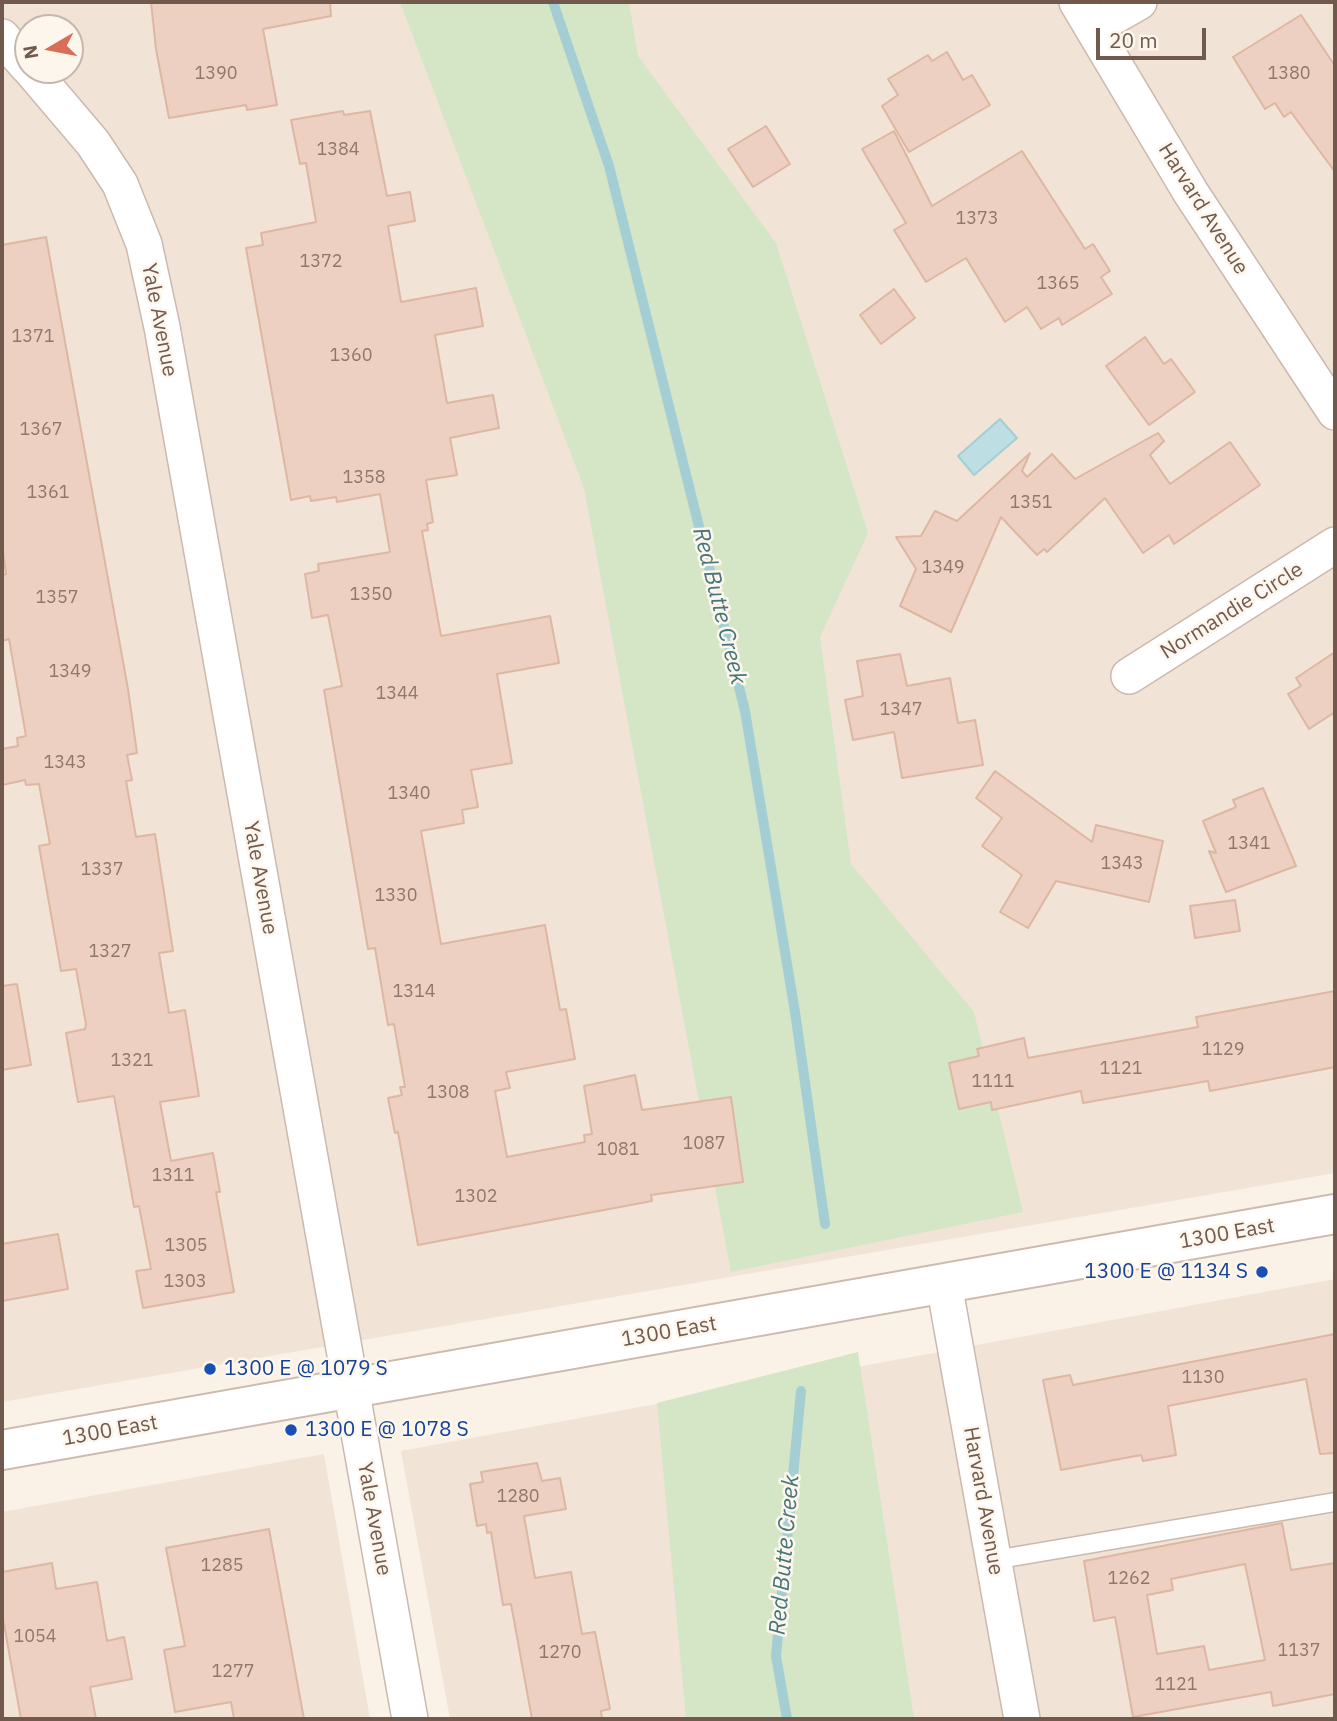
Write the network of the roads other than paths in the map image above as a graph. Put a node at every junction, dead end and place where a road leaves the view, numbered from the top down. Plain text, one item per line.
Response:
1 (1139, 2) edge
2 (1085, 15) edge
3 (41, 84) edge
4 (1335, 412) edge
5 (1335, 545) edge
6 (1129, 676) dead end
7 (1335, 1214) edge
8 (944, 1284) junction
9 (351, 1388) junction
10 (2, 1450) edge
11 (1335, 1502) edge
12 (994, 1560) junction
13 (410, 1719) edge
14 (1022, 1719) edge

1 - 2 street
2 - 4 street, Harvard Avenue
3 - 9 street, Yale Avenue
5 - 6 street, Normandie Circle
7 - 8 main road, 1300 East
8 - 9 main road, 1300 East
8 - 12 street, Harvard Avenue
9 - 10 main road, 1300 East
9 - 13 street, Yale Avenue
11 - 12 lane
12 - 14 street, Harvard Avenue

